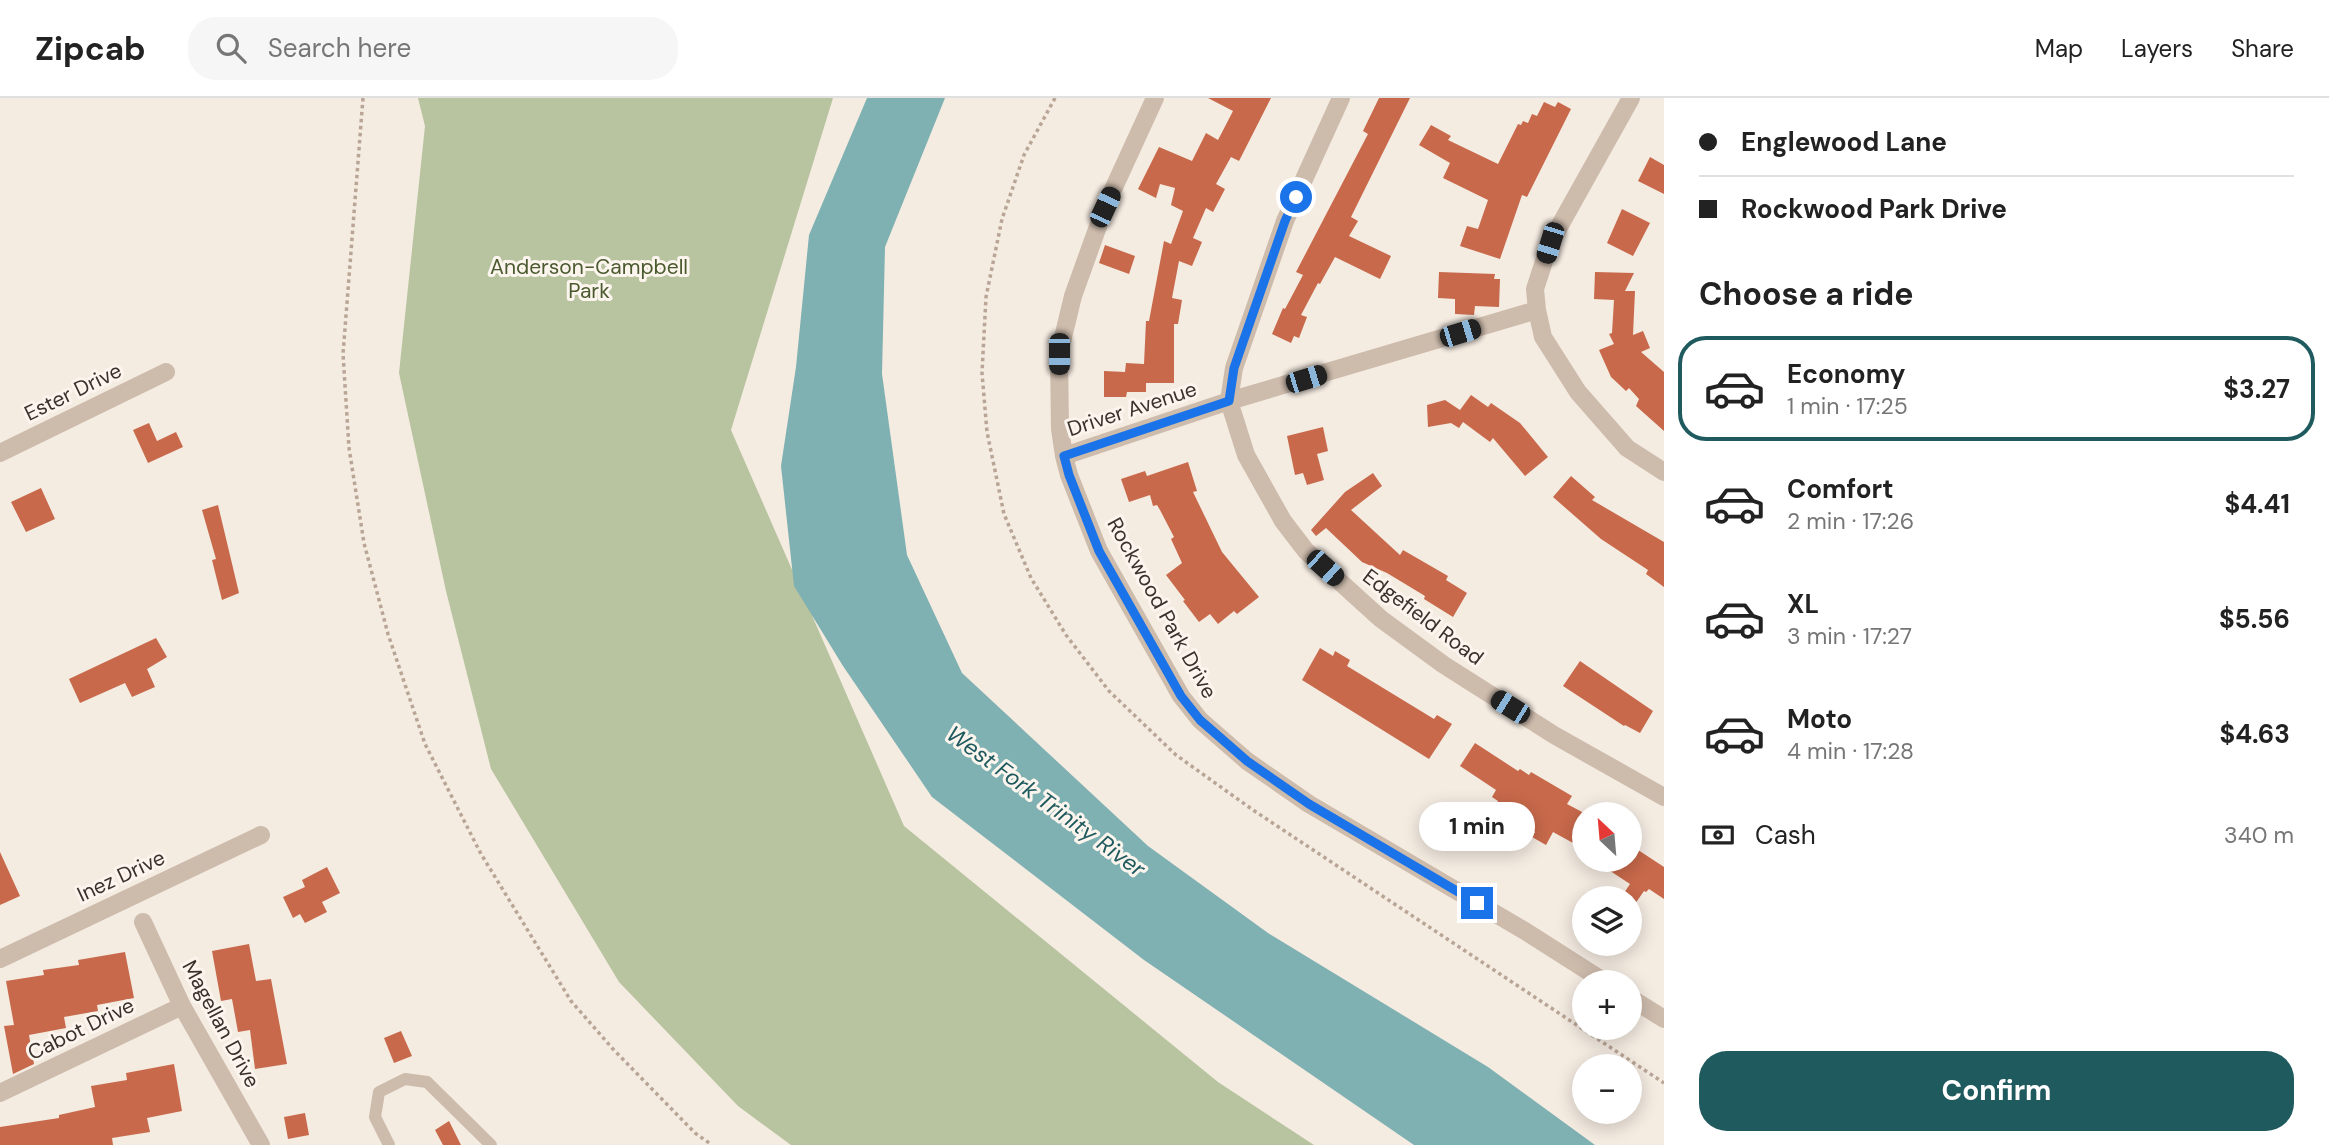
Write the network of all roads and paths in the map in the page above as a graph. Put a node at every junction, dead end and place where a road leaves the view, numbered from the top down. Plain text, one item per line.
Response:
1 (363, 98) edge
2 (1055, 98) edge
3 (1155, 98) edge
4 (1341, 98) edge
5 (1631, 98) edge
6 (1537, 310) junction
7 (166, 372) dead end
8 (1229, 401) junction
9 (0, 453) edge
10 (1064, 456) junction
11 (1664, 472) edge
12 (1664, 797) edge
13 (261, 835) dead end
14 (143, 922) dead end
15 (0, 959) edge
16 (1586, 970) edge
17 (1642, 1005) edge
18 (182, 1006) junction
19 (1664, 1019) edge
20 (1664, 1083) edge
21 (0, 1093) edge
22 (261, 1145) edge
23 (389, 1145) edge
24 (491, 1145) edge
25 (712, 1145) edge

1 - 25 path
2 - 20 path
3 - 10 street, Rockwood Park Drive
4 - 8 street
5 - 6 street
6 - 8 street, Driver Avenue
6 - 11 street
7 - 9 street, Ester Drive
8 - 10 street, Driver Avenue
8 - 12 street, Edgefield Road
10 - 16 street, Rockwood Park Drive
13 - 15 street, Inez Drive
14 - 18 street, Magellan Drive
17 - 19 street
18 - 21 street, Cabot Drive
18 - 22 street, Magellan Drive
23 - 24 lane

